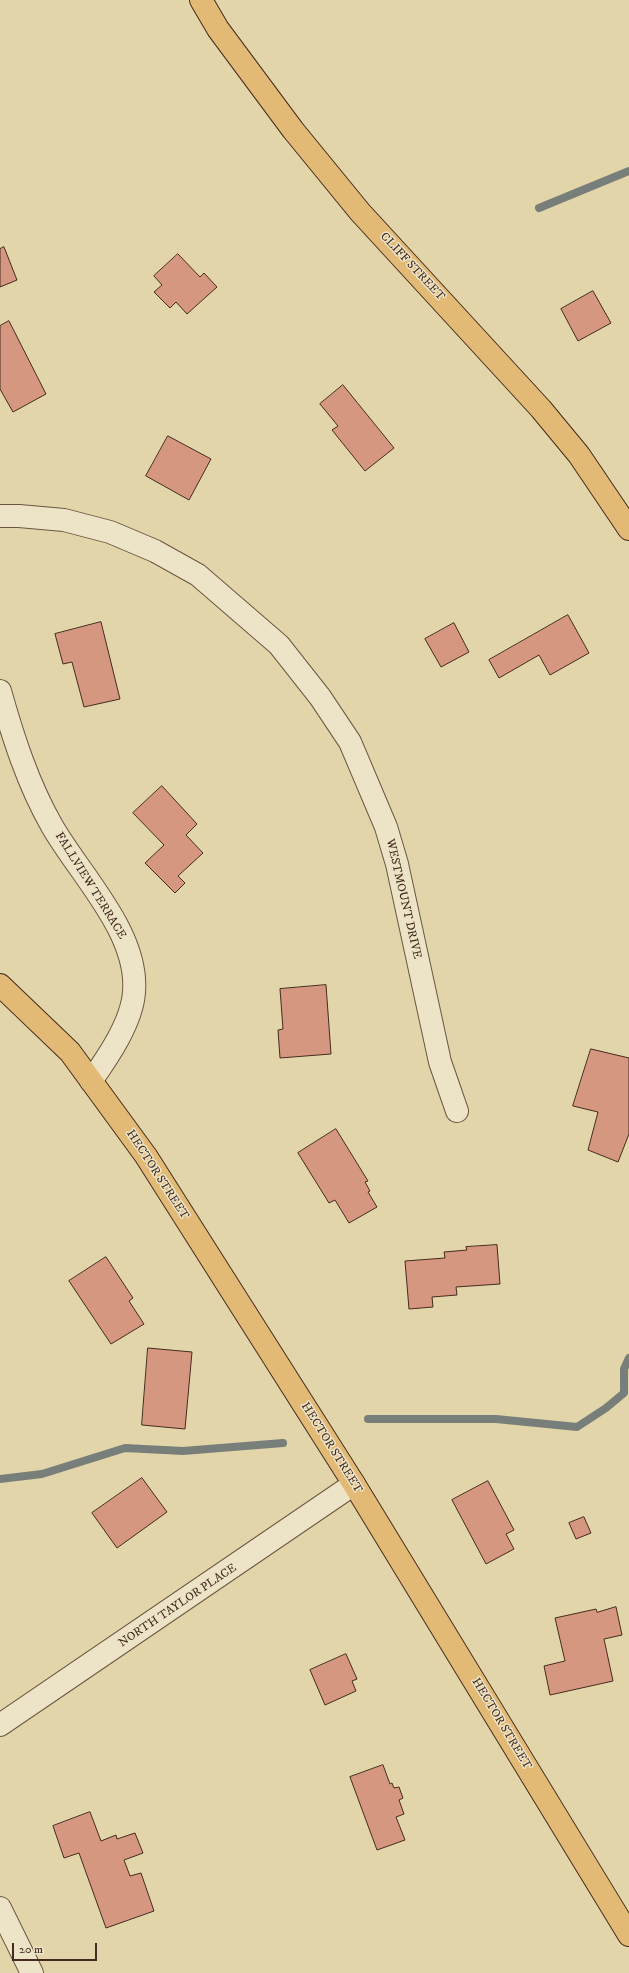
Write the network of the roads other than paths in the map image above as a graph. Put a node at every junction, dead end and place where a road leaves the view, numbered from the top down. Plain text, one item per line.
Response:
1 (201, 0) edge
2 (0, 516) edge
3 (629, 529) edge
4 (0, 691) edge
5 (0, 985) edge
6 (91, 1081) junction
7 (457, 1111) dead end
8 (354, 1484) junction
9 (0, 1725) edge
10 (0, 1908) edge
11 (629, 1935) edge
12 (32, 1973) edge

1 - 3 main road, CLIFF STREET
2 - 7 street, WESTMOUNT DRIVE
4 - 6 street, FALLVIEW TERRACE
5 - 6 main road, HECTOR STREET
6 - 8 main road, HECTOR STREET
8 - 9 street, NORTH TAYLOR PLACE
8 - 11 main road, HECTOR STREET
10 - 12 street

